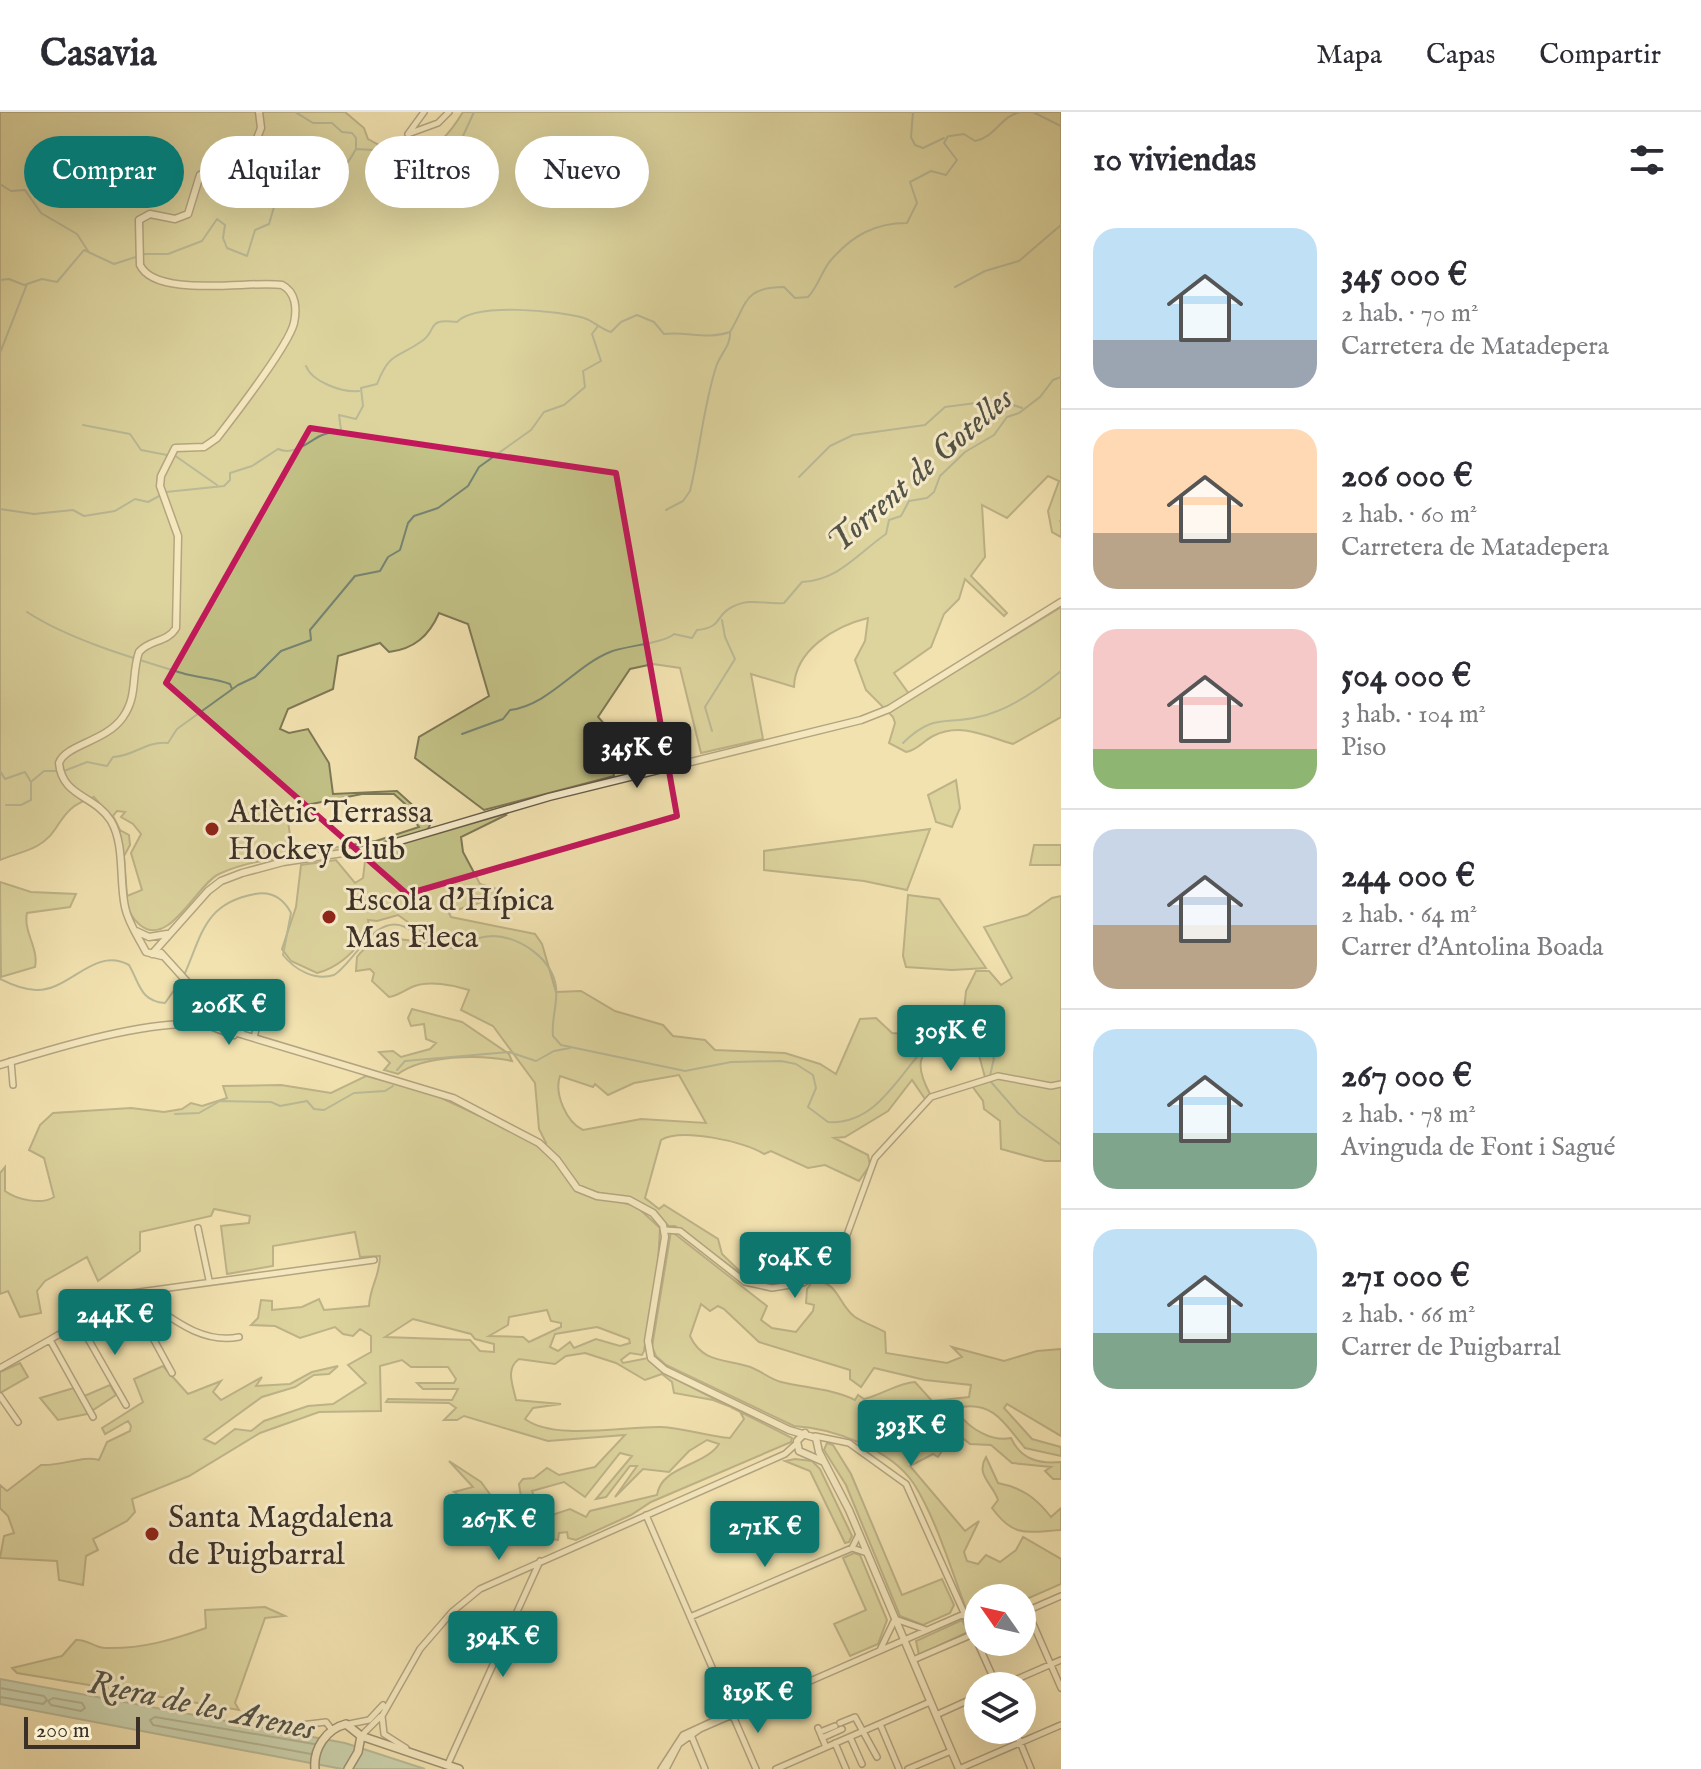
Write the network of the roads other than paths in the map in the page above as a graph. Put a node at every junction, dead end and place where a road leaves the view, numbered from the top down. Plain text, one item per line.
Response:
1 (259, 112) edge
2 (424, 112) edge
3 (449, 112) edge
4 (1061, 602) edge
5 (167, 934) junction
6 (148, 939) junction
7 (162, 952) junction
8 (200, 997) junction
9 (211, 1006) junction
10 (261, 1007) dead end
11 (221, 1023) junction
12 (181, 1024) junction
13 (211, 1026) junction
14 (242, 1035) junction
15 (253, 1038) junction
16 (11, 1061) junction
17 (0, 1065) edge
18 (1061, 1084) edge
19 (13, 1085) dead end
20 (198, 1228) dead end
21 (665, 1230) junction
22 (374, 1260) dead end
23 (209, 1280) junction
24 (132, 1293) junction
25 (79, 1323) junction
26 (239, 1337) dead end
27 (50, 1340) junction
28 (0, 1368) edge
29 (172, 1373) dead end
30 (0, 1396) edge
31 (126, 1405) dead end
32 (93, 1417) dead end
33 (18, 1422) dead end
34 (789, 1430) junction
35 (805, 1433) junction
36 (817, 1442) junction
37 (797, 1443) junction
38 (785, 1454) junction
39 (802, 1454) junction
40 (811, 1454) junction
41 (825, 1464) junction
42 (646, 1515) junction
43 (859, 1534) junction
44 (852, 1548) junction
45 (867, 1553) junction
46 (537, 1562) junction
47 (522, 1568) junction
48 (531, 1580) junction
49 (1061, 1596) edge
50 (1036, 1607) edge
51 (964, 1614) joint
52 (690, 1617) junction
53 (895, 1619) junction
54 (916, 1628) junction
55 (928, 1629) junction
56 (1036, 1634) edge
57 (914, 1636) junction
58 (886, 1637) junction
59 (964, 1638) edge
60 (905, 1642) junction
61 (892, 1646) junction
62 (880, 1650) junction
63 (913, 1660) junction
64 (1061, 1660) edge
65 (1051, 1664) junction
66 (1032, 1672) edge
67 (404, 1675) junction
68 (1061, 1688) edge
69 (930, 1702) junction
70 (964, 1702) edge
71 (732, 1713) junction
72 (936, 1715) junction
73 (382, 1716) junction
74 (349, 1724) junction
75 (880, 1724) junction
76 (301, 1725) dead end
77 (1061, 1725) edge
78 (332, 1730) junction
79 (865, 1731) junction
80 (691, 1735) junction
81 (1036, 1736) edge
82 (361, 1737) junction
83 (850, 1737) junction
84 (835, 1743) junction
85 (1018, 1744) edge
86 (1020, 1744) edge
87 (826, 1747) junction
88 (406, 1748) junction
89 (951, 1751) junction
90 (877, 1757) dead end
91 (793, 1762) junction
92 (448, 1764) junction
93 (862, 1764) dead end
94 (315, 1766) edge
95 (348, 1769) edge
96 (459, 1769) edge
97 (664, 1769) edge
98 (705, 1769) edge
99 (756, 1769) edge
100 (776, 1769) edge
101 (796, 1769) edge
102 (846, 1769) edge
103 (899, 1769) edge
104 (908, 1769) edge
105 (959, 1769) edge
106 (1031, 1769) edge

1 - 6 street
2 - 3 street
4 - 5 street
5 - 6 street
5 - 7 street
6 - 7 street
6 - 7 street
7 - 8 street
8 - 9 street
8 - 11 street
8 - 12 street
9 - 11 street
9 - 15 street
10 - 15 street
11 - 13 street
11 - 14 street
12 - 13 street
12 - 16 street
13 - 14 street
14 - 15 street
15 - 21 street
16 - 17 street
16 - 19 street
18 - 21 street
20 - 23 street
21 - 34 street
22 - 23 street
23 - 24 street
24 - 25 street
24 - 26 street
24 - 29 street
25 - 27 street
25 - 31 street
27 - 28 street
27 - 32 street
30 - 33 street
34 - 35 street
34 - 37 street
35 - 36 street
35 - 37 street
36 - 40 street
36 - 41 street
36 - 51 street
37 - 38 street
37 - 39 street
38 - 39 street
38 - 42 street
39 - 40 street
40 - 41 street
41 - 43 street
42 - 46 street
42 - 52 street
43 - 44 street
43 - 45 street
44 - 45 street
44 - 52 street
45 - 53 street
46 - 47 street
46 - 48 street
47 - 48 street
47 - 67 street
48 - 92 street
49 - 50 street
51 - 55 street
52 - 71 street
53 - 54 street
53 - 58 street
53 - 60 street
54 - 55 street
54 - 57 street
55 - 57 street
56 - 65 street
57 - 60 street
58 - 61 street
58 - 62 street
59 - 63 street
60 - 61 street
60 - 63 street
61 - 62 street
62 - 71 street
63 - 69 street
64 - 65 street
65 - 66 street
65 - 68 street
67 - 73 street
67 - 74 street
69 - 72 street
69 - 75 street
70 - 72 street
71 - 80 street
71 - 97 street
71 - 99 street
72 - 89 street
73 - 82 street
73 - 88 street
74 - 78 main road
74 - 82 main road
75 - 79 street
75 - 103 street
76 - 78 street
77 - 81 street
78 - 94 main road
79 - 83 street
79 - 87 street
79 - 90 street
80 - 97 street
80 - 98 street
82 - 88 main road
82 - 95 main road
83 - 84 street
83 - 93 street
84 - 87 street
84 - 102 street
85 - 105 street
86 - 106 street
87 - 91 street
88 - 92 main road
89 - 104 street
89 - 105 street
91 - 100 street
91 - 101 street
92 - 96 main road

